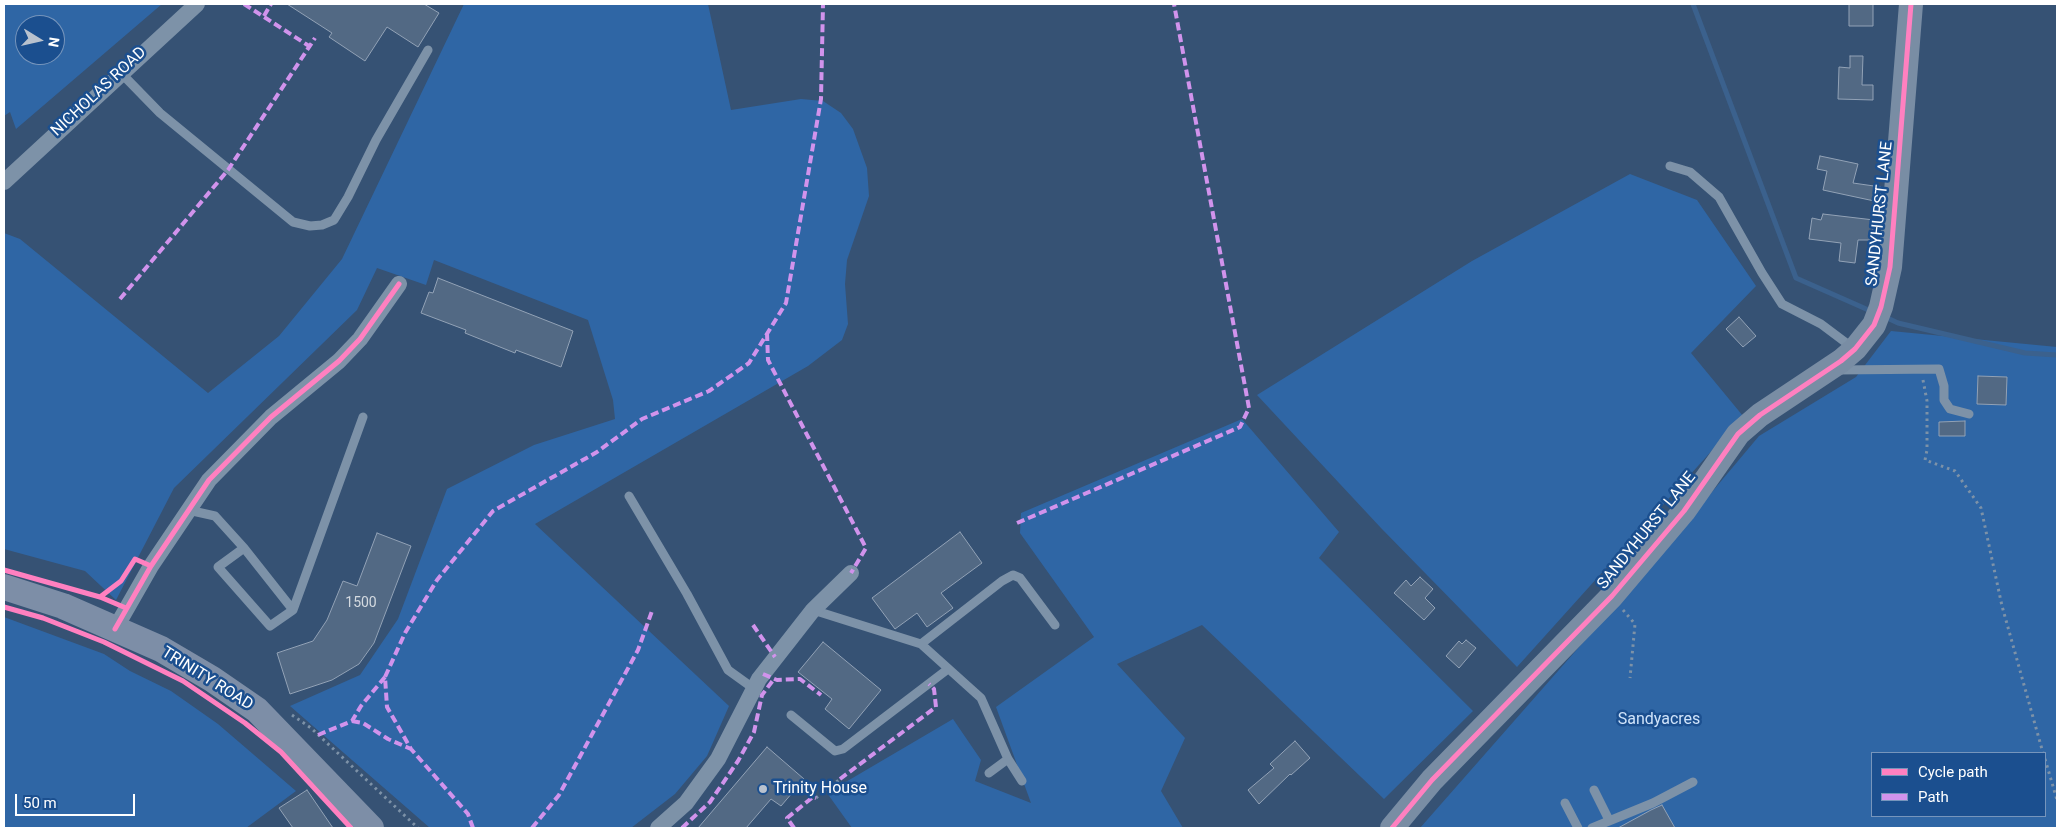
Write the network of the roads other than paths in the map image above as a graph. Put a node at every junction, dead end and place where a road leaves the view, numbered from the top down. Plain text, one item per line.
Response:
1 (197, 4) edge
2 (1911, 4) edge
3 (428, 50) dead end
4 (121, 73) junction
5 (1670, 166) dead end
6 (5, 180) edge
7 (399, 284) dead end
8 (1855, 349) junction
9 (1827, 370) junction
10 (1969, 414) dead end
11 (362, 417) dead end
12 (629, 496) dead end
13 (188, 510) junction
14 (244, 548) junction
15 (851, 574) dead end
16 (4, 587) edge
17 (292, 610) junction
18 (813, 610) junction
19 (1055, 625) dead end
20 (115, 629) junction
21 (921, 644) junction
22 (948, 669) junction
23 (753, 688) junction
24 (791, 714) dead end
25 (1008, 759) junction
26 (990, 773) dead end
27 (1022, 782) dead end
28 (1693, 782) dead end
29 (1594, 790) dead end
30 (1565, 804) dead end
31 (1609, 820) junction
32 (371, 828) edge
33 (658, 828) edge
34 (1392, 828) edge
35 (1578, 828) edge
36 (1592, 828) edge

1 - 4 street, NICHOLAS ROAD
2 - 8 street, SANDYHURST LANE
3 - 4 lane
4 - 6 street, NICHOLAS ROAD
5 - 8 lane
7 - 13 street
8 - 9 street, SANDYHURST LANE
9 - 10 lane
9 - 34 street, SANDYHURST LANE
11 - 17 lane
12 - 23 lane
13 - 14 lane
13 - 20 street
14 - 17 lane
14 - 17 lane
15 - 18 street
16 - 20 main road, TRINITY ROAD
18 - 21 lane
18 - 23 street
19 - 21 lane
20 - 32 main road, TRINITY ROAD
21 - 22 lane
22 - 24 lane
22 - 25 lane
23 - 33 street
25 - 26 lane
25 - 27 lane
28 - 31 lane
29 - 31 lane
30 - 35 lane
31 - 36 lane

